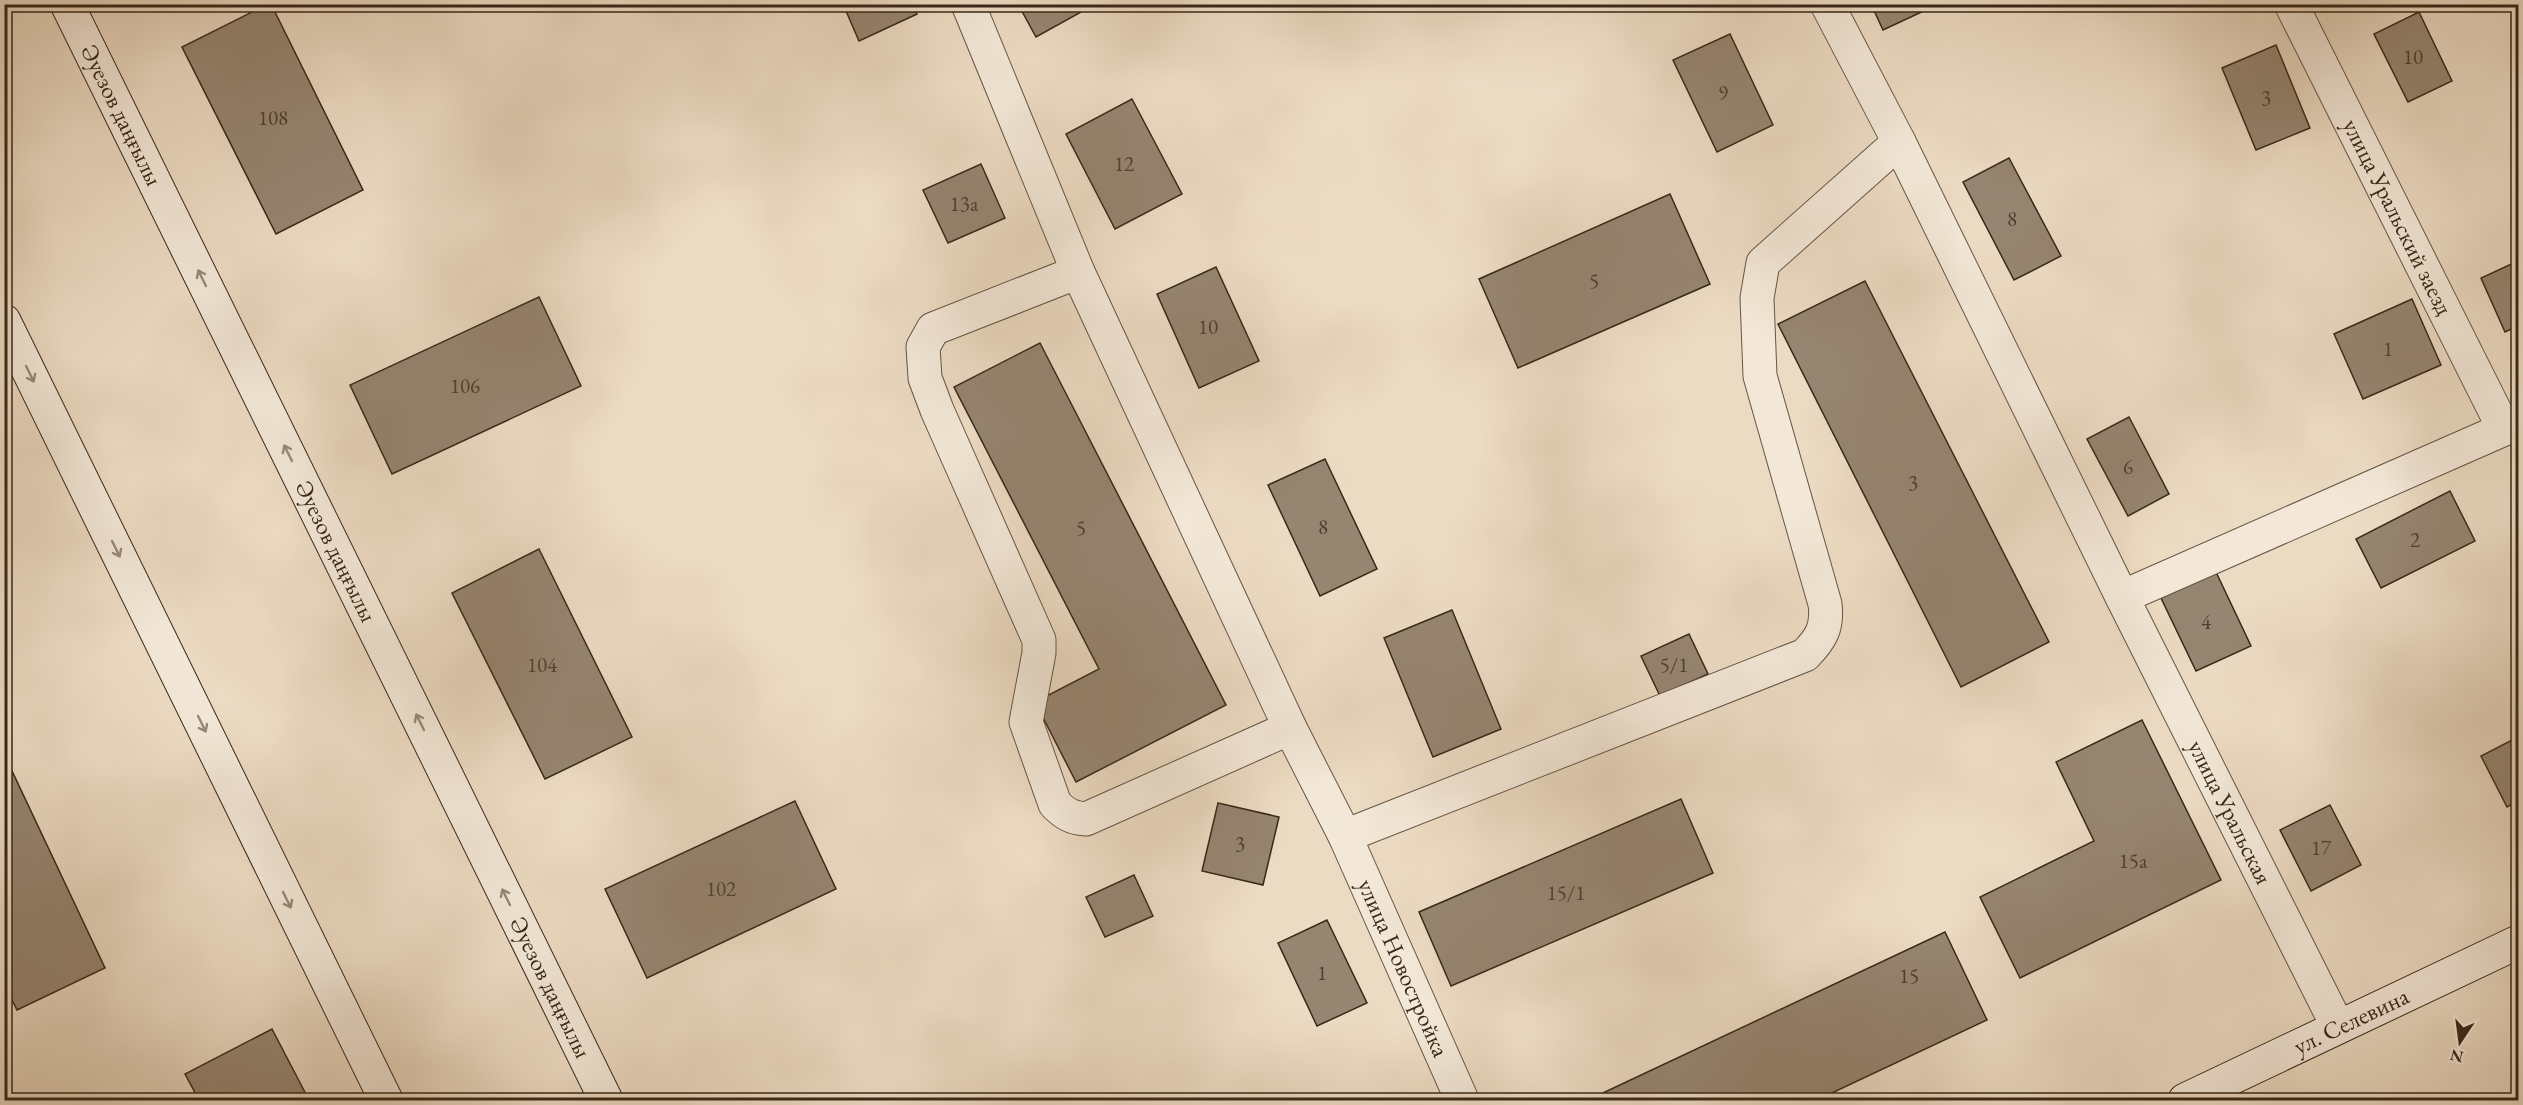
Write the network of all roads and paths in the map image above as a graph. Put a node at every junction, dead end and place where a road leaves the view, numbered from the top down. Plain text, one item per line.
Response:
1 (67, 4) edge
2 (968, 4) edge
3 (1827, 4) edge
4 (2291, 4) edge
5 (1899, 142) junction
6 (1078, 272) junction
7 (4, 321) edge
8 (2511, 426) edge
9 (2122, 597) junction
10 (1290, 728) junction
11 (1345, 836) junction
12 (2518, 942) edge
13 (2338, 1028) junction
14 (386, 1101) edge
15 (606, 1101) edge
16 (1462, 1101) edge
17 (2185, 1101) edge

15 -> 1 street, Әуезов даңғылы
2 - 6 street, улица Новостройка
3 - 5 street, улица Уральская
4 - 8 street, улица Уральский заезд
5 - 9 street, улица Уральская
5 - 11 street
6 - 10 street, улица Новостройка
6 - 10 street
7 -> 14 street
8 - 9 street
9 - 13 street, улица Уральская
10 - 11 street, улица Новостройка
11 - 16 street, улица Новостройка
12 - 13 street, ул. Селевина
13 - 17 street, ул. Селевина

